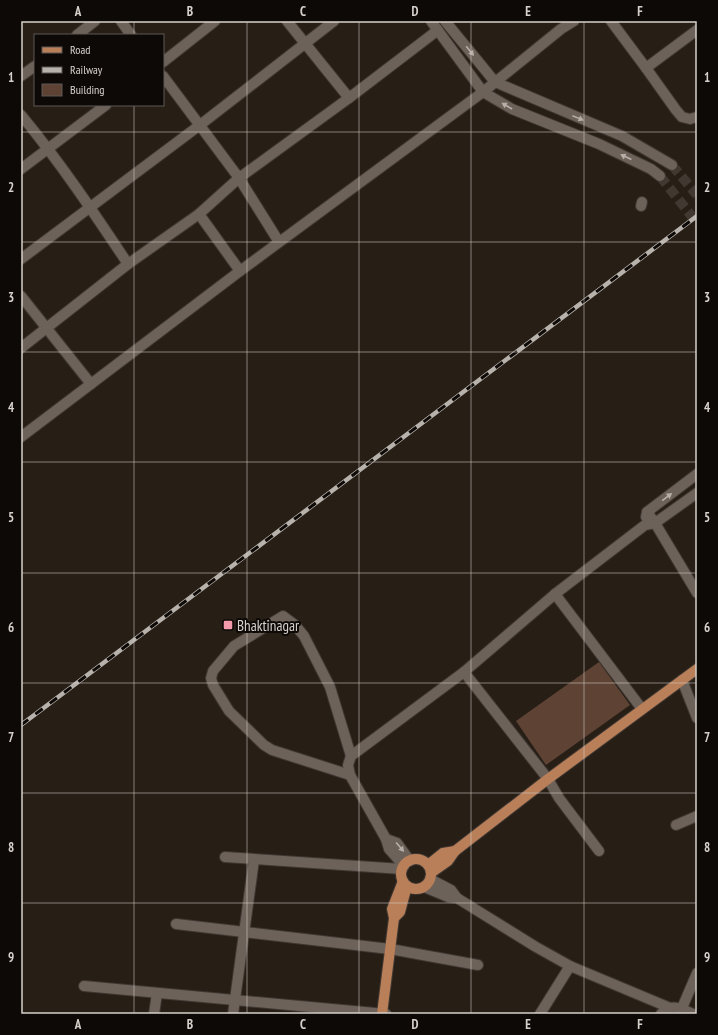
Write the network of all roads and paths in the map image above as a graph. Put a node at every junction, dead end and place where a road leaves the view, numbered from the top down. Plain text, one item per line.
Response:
1 (96, 21) edge
2 (121, 21) edge
3 (215, 21) edge
4 (287, 21) edge
5 (334, 21) edge
6 (431, 21) edge
7 (574, 21) edge
8 (611, 21) edge
9 (449, 22) edge
10 (438, 30) junction
11 (697, 30) edge
12 (78, 34) edge
13 (130, 34) edge
14 (306, 44) junction
15 (164, 61) edge
16 (34, 67) edge
17 (646, 68) junction
18 (21, 76) edge
19 (164, 77) edge
20 (495, 82) junction
21 (483, 92) junction
22 (349, 98) junction
23 (105, 106) edge
24 (21, 115) edge
25 (697, 117) edge
26 (200, 125) junction
27 (48, 148) junction
28 (672, 165) tunnel mouth
29 (21, 169) edge
30 (660, 176) tunnel mouth
31 (239, 178) junction
32 (91, 208) junction
33 (199, 214) junction
34 (279, 242) junction
35 (21, 259) edge
36 (128, 264) junction
37 (240, 271) junction
38 (21, 296) edge
39 (46, 329) junction
40 (21, 348) edge
41 (91, 384) junction
42 (21, 437) edge
43 (697, 474) edge
44 (697, 493) edge
45 (650, 524) junction
46 (555, 594) junction
47 (697, 594) edge
48 (697, 669) edge
49 (464, 672) junction
50 (682, 680) junction
51 (642, 709) junction
52 (697, 718) edge
53 (351, 756) junction
54 (350, 775) junction
55 (548, 779) junction
56 (697, 816) edge
57 (676, 825) dead end
58 (599, 850) dead end
59 (225, 857) dead end
60 (254, 860) junction
61 (405, 865) junction
62 (428, 876) junction
63 (405, 884) junction
64 (176, 924) dead end
65 (245, 933) junction
66 (390, 950) junction
67 (478, 965) dead end
68 (570, 966) junction
69 (696, 980) edge
70 (84, 986) dead end
71 (157, 993) junction
72 (235, 1000) junction
73 (682, 1008) junction
74 (664, 1011) edge
75 (154, 1014) edge
76 (233, 1014) edge
77 (382, 1014) edge
78 (386, 1014) edge
79 (540, 1014) edge
80 (693, 1014) edge

1 - 12 street
2 - 13 street
3 - 15 street
4 - 14 street
5 - 14 street
6 - 10 street
7 - 20 street
8 - 17 street
9 -> 20 street
10 - 21 street
10 - 22 street
11 - 17 street
14 - 22 street
14 - 26 street
16 - 18 street
17 - 25 street
19 - 26 street
20 - 21 street
20 -> 28 street
30 -> 21 street
21 - 34 street
22 - 31 street
23 - 27 street
24 - 27 street
26 - 31 street
26 - 32 street
27 - 29 street
27 - 32 street
31 - 33 street
31 - 34 street
32 - 35 street
32 - 36 street
33 - 36 street
33 - 37 street
34 - 37 street
36 - 39 street
37 - 41 street
38 - 39 street
39 - 40 street
39 - 41 street
41 - 42 street
45 -> 43 street
44 - 45 street
45 - 46 street
45 - 47 street
46 - 49 street
46 - 51 street
48 - 50 main road
49 - 53 street
49 - 55 street
50 - 51 main road
50 - 52 street
51 - 55 main road
53 - 54 street
53 - 54 street
54 - 61 street
55 - 58 street
55 - 62 main road
56 - 57 street
59 - 60 street
60 - 61 street
60 - 65 street
61 - 62 main road
61 - 63 main road
62 - 63 main road
62 - 68 street
63 - 66 main road
64 - 65 street
65 - 66 street
65 - 72 street
66 - 67 street
66 - 77 main road
68 - 74 street
68 - 79 street
69 - 73 street
70 - 71 street
71 - 72 street
71 - 75 street
72 - 76 street
72 - 77 street
73 - 74 street
73 - 80 street
77 - 78 street

